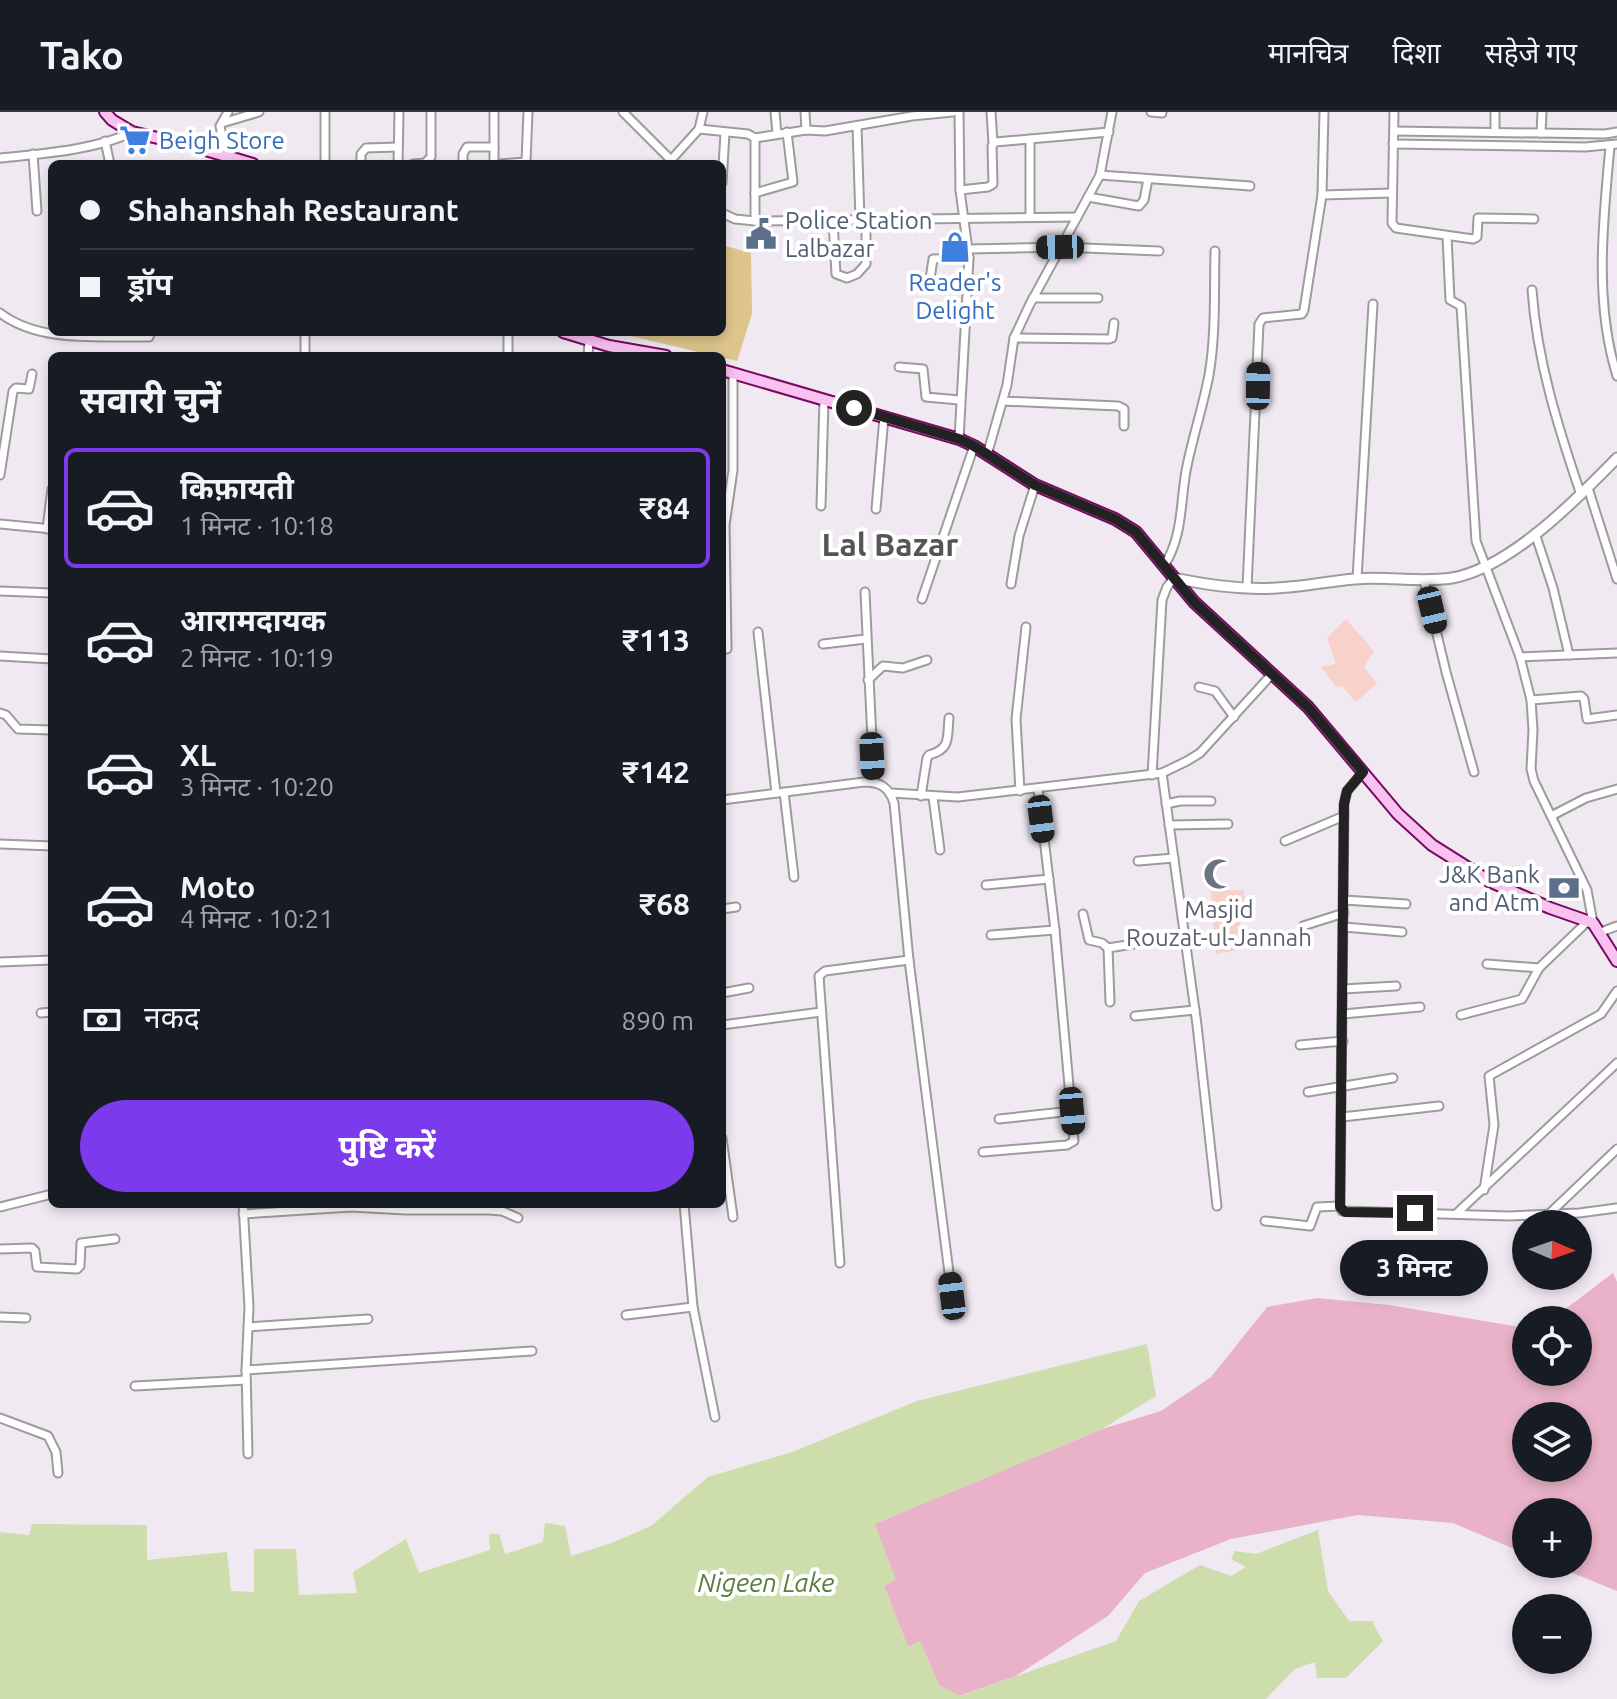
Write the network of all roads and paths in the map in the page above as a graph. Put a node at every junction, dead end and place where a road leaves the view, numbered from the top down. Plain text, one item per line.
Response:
1 (105, 112) edge
2 (228, 112) edge
3 (259, 112) edge
4 (325, 112) edge
5 (399, 112) edge
6 (431, 112) edge
7 (494, 112) edge
8 (528, 112) edge
9 (624, 112) edge
10 (703, 112) edge
11 (775, 112) edge
12 (805, 112) edge
13 (956, 112) edge
14 (991, 112) edge
15 (1112, 112) edge
16 (1151, 112) edge
17 (1324, 112) edge
18 (1394, 112) edge
19 (1495, 112) edge
20 (1542, 112) edge
21 (1162, 113) edge
22 (912, 114) edge
23 (881, 116) edge
24 (222, 123) junction
25 (857, 126) junction
26 (699, 129) junction
27 (806, 130) junction
28 (1394, 131) junction
29 (132, 132) junction
30 (787, 132) junction
31 (1109, 132) junction
32 (1495, 132) junction
33 (1617, 132) edge
34 (725, 133) junction
35 (1541, 133) junction
36 (777, 134) junction
37 (755, 138) junction
38 (1030, 139) junction
39 (105, 141) junction
40 (993, 143) junction
41 (1393, 144) junction
42 (1613, 146) edge
43 (398, 147) junction
44 (494, 147) junction
45 (33, 154) junction
46 (226, 155) junction
47 (0, 158) edge
48 (109, 160) edge
49 (241, 160) edge
50 (325, 160) edge
51 (361, 160) edge
52 (398, 160) edge
53 (428, 160) edge
54 (463, 160) edge
55 (496, 160) edge
56 (526, 160) edge
57 (671, 160) edge
58 (675, 160) edge
59 (723, 160) edge
60 (1100, 175) junction
61 (1148, 179) junction
62 (1250, 186) dead end
63 (960, 190) junction
64 (755, 193) junction
65 (1392, 193) junction
66 (1322, 195) junction
67 (1088, 197) junction
68 (37, 211) dead end
69 (726, 215) edge
70 (1030, 217) junction
71 (1077, 217) junction
72 (1534, 219) dead end
73 (833, 220) junction
74 (863, 220) junction
75 (965, 220) junction
76 (755, 221) junction
77 (1447, 236) junction
78 (1060, 247) junction
79 (968, 249) junction
80 (1159, 251) dead end
81 (1215, 251) dead end
82 (969, 258) junction
83 (930, 279) dead end
84 (1532, 290) dead end
85 (1033, 298) junction
86 (1098, 298) dead end
87 (1373, 304) dead end
88 (0, 313) edge
89 (1114, 323) dead end
90 (48, 332) edge
91 (125, 336) edge
92 (149, 336) edge
93 (580, 336) edge
94 (1014, 338) junction
95 (589, 341) junction
96 (588, 352) edge
97 (645, 352) edge
98 (899, 367) dead end
99 (727, 372) edge
100 (32, 374) dead end
101 (1617, 376) edge
102 (824, 399) junction
103 (959, 400) junction
104 (1003, 401) junction
105 (884, 417) junction
106 (1124, 426) dead end
107 (959, 439) junction
108 (974, 446) junction
109 (987, 455) junction
110 (1617, 458) edge
111 (0, 475) edge
112 (1035, 485) junction
113 (1584, 492) junction
114 (821, 506) dead end
115 (876, 509) dead end
116 (726, 513) edge
117 (0, 524) edge
118 (48, 529) edge
119 (1535, 533) junction
120 (1486, 565) junction
121 (1164, 566) junction
122 (1174, 578) junction
123 (1357, 579) junction
124 (1617, 579) edge
125 (1424, 580) junction
126 (1011, 584) dead end
127 (1247, 588) junction
128 (0, 591) edge
129 (865, 592) dead end
130 (48, 593) edge
131 (922, 599) dead end
132 (726, 617) edge
133 (1026, 627) dead end
134 (758, 632) dead end
135 (866, 639) junction
136 (823, 644) dead end
137 (727, 649) dead end
138 (1617, 653) edge
139 (1569, 655) junction
140 (0, 656) edge
141 (1520, 657) junction
142 (48, 659) edge
143 (927, 660) dead end
144 (1272, 674) junction
145 (868, 680) junction
146 (1199, 687) dead end
147 (1531, 700) junction
148 (0, 713) edge
149 (1617, 715) edge
150 (1234, 717) junction
151 (949, 718) dead end
152 (48, 730) edge
153 (1363, 772) junction
154 (1474, 772) dead end
155 (1162, 773) junction
156 (1152, 775) junction
157 (874, 782) junction
158 (1038, 789) junction
159 (1617, 789) edge
160 (1020, 791) junction
161 (780, 793) junction
162 (891, 793) junction
163 (921, 796) junction
164 (933, 797) junction
165 (726, 800) edge
166 (1211, 801) dead end
167 (1166, 804) junction
168 (1553, 815) junction
169 (1344, 816) junction
170 (1228, 824) dead end
171 (1169, 825) junction
172 (1285, 841) dead end
173 (0, 844) edge
174 (48, 846) edge
175 (940, 850) dead end
176 (1174, 858) junction
177 (1138, 861) dead end
178 (794, 877) dead end
179 (1049, 879) junction
180 (986, 885) dead end
181 (1344, 900) junction
182 (1406, 904) dead end
183 (736, 907) dead end
184 (726, 908) edge
185 (1344, 913) junction
186 (1083, 914) dead end
187 (1594, 925) junction
188 (1303, 926) dead end
189 (1617, 926) edge
190 (1344, 927) junction
191 (1055, 930) junction
192 (1402, 932) dead end
193 (991, 935) dead end
194 (1184, 936) junction
195 (1108, 948) junction
196 (1616, 958) edge
197 (48, 960) edge
198 (909, 960) junction
199 (0, 962) edge
200 (1487, 964) dead end
201 (1539, 968) junction
202 (1396, 986) dead end
203 (749, 988) dead end
204 (1343, 989) junction
205 (1617, 991) edge
206 (726, 992) edge
207 (1110, 1002) dead end
208 (1420, 1007) dead end
209 (1195, 1010) junction
210 (48, 1012) edge
211 (821, 1012) junction
212 (41, 1013) dead end
213 (1343, 1014) junction
214 (1461, 1015) dead end
215 (1135, 1016) dead end
216 (726, 1024) edge
217 (1343, 1041) junction
218 (1300, 1045) dead end
219 (1617, 1063) edge
220 (1393, 1078) dead end
221 (1342, 1086) junction
222 (1308, 1092) dead end
223 (1439, 1106) dead end
224 (1072, 1111) junction
225 (1342, 1117) junction
226 (999, 1119) dead end
227 (1617, 1149) edge
228 (983, 1152) dead end
229 (726, 1167) edge
230 (1484, 1190) junction
231 (48, 1195) edge
232 (1217, 1206) dead end
233 (1340, 1206) junction
234 (0, 1207) edge
235 (243, 1208) edge
236 (354, 1208) edge
237 (384, 1208) edge
238 (684, 1208) edge
239 (1617, 1208) edge
240 (1553, 1210) edge
241 (1592, 1211) edge
242 (1457, 1213) junction
243 (243, 1214) junction
244 (1512, 1214) edge
245 (733, 1217) dead end
246 (518, 1218) dead end
247 (1265, 1221) dead end
248 (115, 1239) dead end
249 (0, 1249) edge
250 (840, 1263) dead end
251 (952, 1296) dead end
252 (693, 1307) junction
253 (626, 1315) dead end
254 (0, 1317) edge
255 (26, 1318) dead end
256 (368, 1319) dead end
257 (248, 1327) junction
258 (532, 1351) dead end
259 (246, 1370) junction
260 (246, 1380) junction
261 (135, 1386) dead end
262 (715, 1417) dead end
263 (0, 1418) edge
264 (248, 1454) dead end
265 (58, 1473) dead end

1 - 29 main road
2 - 24 street
3 - 24 street
4 - 50 street
5 - 43 street
6 - 53 street
7 - 44 street
8 - 56 street
9 - 57 street
10 - 26 street
11 - 36 street
12 - 27 street
13 - 22 street
13 - 63 street
14 - 40 street
15 - 31 street
16 - 21 street
17 - 66 street
18 - 28 street
19 - 32 street
20 - 35 street
22 - 23 street
23 - 25 street
24 - 46 street
25 - 27 street
25 - 74 street
26 - 34 street
26 - 58 street
27 - 30 street
28 - 32 street
28 - 41 street
29 - 39 street
29 - 46 main road
30 - 36 street
30 - 64 street
31 - 38 street
31 - 60 street
32 - 35 street
33 - 35 street
34 - 37 street
34 - 59 street
36 - 37 street
37 - 64 street
38 - 40 street
38 - 70 street
39 - 45 street
39 - 48 street
40 - 63 street
41 - 42 street
41 - 65 street
42 - 101 street
43 - 51 street
43 - 52 street
44 - 54 street
44 - 55 street
45 - 47 street
45 - 68 street
46 - 49 main road
60 - 61 street
60 - 67 street
61 - 62 street
61 - 67 street
63 - 75 street
64 - 76 street
65 - 66 street
65 - 77 street
66 - 127 street
67 - 71 street
69 - 76 street
70 - 71 street
70 - 75 street
71 - 78 street
72 - 77 street
73 - 74 street
73 - 74 street
73 - 76 street
74 - 75 street
75 - 79 street
77 - 120 street
78 - 79 street
78 - 80 street
78 - 85 street
79 - 82 street
81 - 121 street
82 - 83 street
82 - 103 street
84 - 113 street
85 - 86 street
85 - 94 street
87 - 123 street
88 - 90 street
89 - 94 street
91 - 92 street
93 - 95 main road
94 - 104 street
95 - 96 street
95 - 97 main road
98 - 103 street
99 - 102 main road
99 - 116 street
100 - 111 street
102 - 105 main road
102 - 114 street
103 - 107 street
104 - 106 street
104 - 109 street
105 - 107 main road
105 - 115 street
107 - 108 main road
108 - 109 main road
108 - 131 street
109 - 112 main road
110 - 113 street
112 - 121 main road
112 - 126 street
113 - 119 street
113 - 124 street
117 - 118 street
119 - 120 street
119 - 139 street
120 - 125 street
120 - 141 street
121 - 122 main road
122 - 127 street
122 - 144 main road
122 - 156 street
123 - 125 street
123 - 127 street
125 - 154 street
128 - 130 street
129 - 135 street
132 - 137 street
133 - 160 street
134 - 161 street
135 - 136 street
135 - 145 street
138 - 139 street
139 - 141 street
140 - 142 street
141 - 147 street
143 - 145 street
144 - 150 street
144 - 153 main road
145 - 157 street
146 - 150 street
147 - 149 street
147 - 168 street
148 - 152 street
150 - 155 street
151 - 163 street
153 - 169 street
153 - 187 main road
155 - 156 street
155 - 167 street
156 - 158 street
157 - 161 street
157 - 162 street
158 - 160 street
158 - 179 street
159 - 168 street
160 - 164 street
161 - 165 street
161 - 178 street
162 - 163 street
162 - 198 street
163 - 164 street
164 - 175 street
166 - 167 street
167 - 171 street
168 - 187 street
169 - 172 street
169 - 181 street
170 - 171 street
171 - 176 street
173 - 174 street
176 - 177 street
176 - 194 street
179 - 180 street
179 - 191 street
181 - 182 street
181 - 185 street
183 - 184 street
185 - 188 street
185 - 190 street
186 - 195 street
187 - 189 street
187 - 196 main road
187 - 201 street
190 - 192 street
190 - 204 street
191 - 193 street
191 - 224 street
194 - 195 street
194 - 209 street
195 - 207 street
197 - 199 street
198 - 211 street
198 - 251 street
200 - 201 street
201 - 214 street
202 - 204 street
203 - 206 street
204 - 213 street
205 - 230 street
208 - 213 street
209 - 215 street
209 - 232 street
210 - 212 street
211 - 216 street
211 - 250 street
213 - 217 street
217 - 218 street
217 - 221 street
219 - 230 street
220 - 221 street
221 - 222 street
221 - 225 street
223 - 225 street
224 - 226 street
224 - 228 street
225 - 233 street
227 - 240 street
229 - 245 street
230 - 242 street
231 - 234 street
233 - 242 street
233 - 247 street
235 - 243 street
236 - 243 street
237 - 246 street
238 - 252 street
239 - 241 street
242 - 244 street
243 - 257 street
248 - 249 street
252 - 253 street
252 - 262 street
254 - 255 street
256 - 257 street
257 - 259 street
258 - 259 street
259 - 260 street
260 - 261 street
260 - 264 street
263 - 265 street

